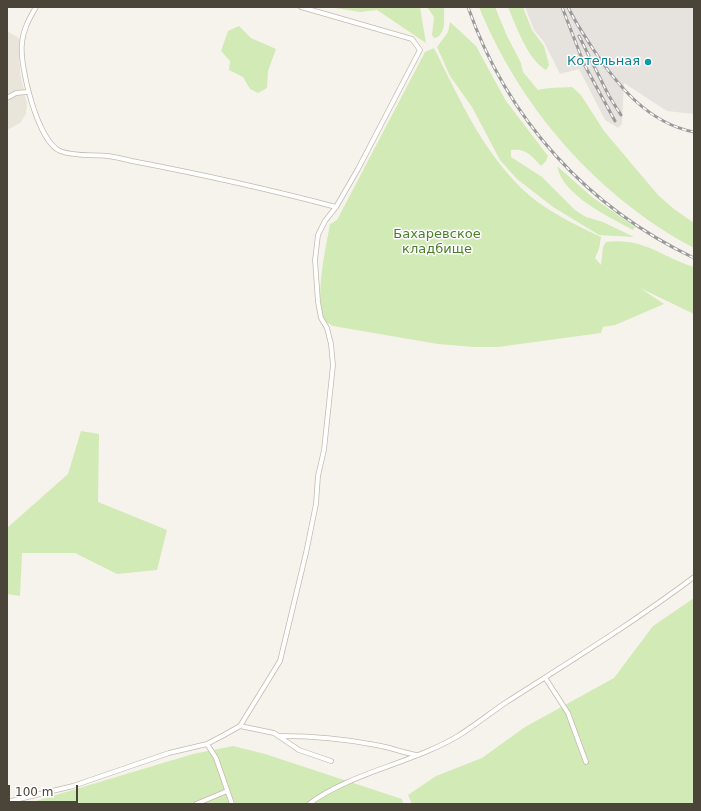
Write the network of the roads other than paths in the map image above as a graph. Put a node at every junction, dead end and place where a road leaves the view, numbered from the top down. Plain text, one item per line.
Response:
1 (36, 7) edge
2 (301, 7) edge
3 (27, 92) junction
4 (7, 98) edge
5 (336, 207) junction
6 (694, 577) edge
7 (546, 679) junction
8 (240, 726) junction
9 (281, 736) junction
10 (207, 744) junction
11 (418, 755) junction
12 (331, 761) dead end
13 (586, 762) dead end
14 (227, 791) junction
15 (7, 802) edge
16 (310, 803) edge
17 (196, 804) edge
18 (232, 804) edge

1 - 3 street
2 - 5 street
3 - 4 street
3 - 5 street
5 - 8 street
6 - 7 street
7 - 11 street
7 - 13 street
8 - 9 street
8 - 10 street
9 - 11 street
9 - 12 street
10 - 14 street
10 - 15 street
11 - 16 street
14 - 17 street
14 - 18 street

